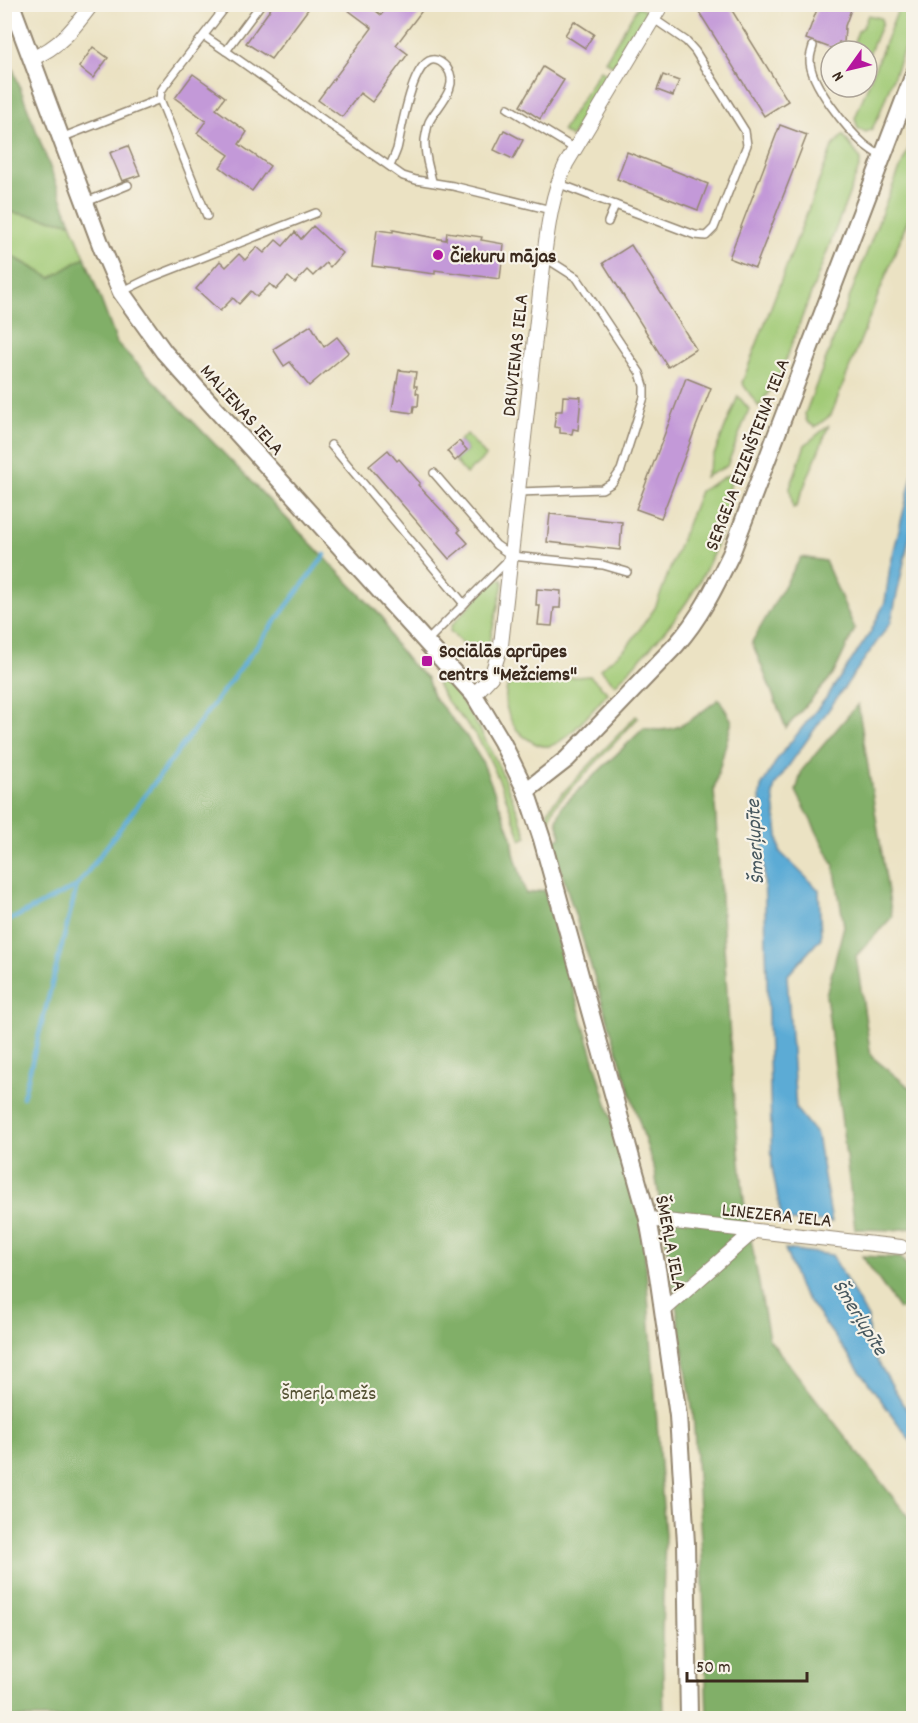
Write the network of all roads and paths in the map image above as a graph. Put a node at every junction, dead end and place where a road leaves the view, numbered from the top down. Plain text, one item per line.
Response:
1 (11, 4) edge
2 (92, 4) edge
3 (228, 4) edge
4 (261, 4) edge
5 (662, 4) edge
6 (654, 19) junction
7 (204, 36) junction
8 (813, 46) dead end
9 (226, 51) junction
10 (32, 58) junction
11 (914, 74) edge
12 (160, 99) junction
13 (508, 108) dead end
14 (61, 138) junction
15 (575, 149) junction
16 (883, 157) junction
17 (390, 166) junction
18 (432, 182) junction
19 (557, 183) junction
20 (128, 185) dead end
21 (85, 203) junction
22 (615, 204) junction
23 (550, 210) junction
24 (316, 213) dead end
25 (207, 216) dead end
26 (608, 222) dead end
27 (544, 257) junction
28 (121, 292) junction
29 (331, 445) dead end
30 (434, 473) dead end
31 (519, 492) junction
32 (512, 556) junction
33 (627, 572) dead end
34 (464, 604) junction
35 (426, 641) junction
36 (474, 695) junction
37 (526, 791) junction
38 (648, 1220) junction
39 (754, 1231) junction
40 (907, 1246) edge
41 (664, 1310) junction
42 (689, 1719) edge

1 - 10 street, MALIENAS IELA
2 - 10 street
3 - 7 lane
4 - 9 lane
5 - 6 street, DRUVIENAS IELA
6 - 15 street, DRUVIENAS IELA
6 - 22 lane
7 - 9 lane
7 - 12 lane
8 - 16 lane
9 - 17 lane
10 - 14 street, MALIENAS IELA
11 - 16 street, SERGEJA EIZENŠTEINA IELA
12 - 14 lane
12 - 25 lane
13 - 15 lane
14 - 21 street, MALIENAS IELA
15 - 19 street, DRUVIENAS IELA
16 - 37 street, SERGEJA EIZENŠTEINA IELA
17 - 18 lane
17 - 18 lane
18 - 23 lane
19 - 22 lane
19 - 23 street, DRUVIENAS IELA
20 - 21 lane
21 - 28 street, MALIENAS IELA
22 - 26 lane
23 - 27 street, DRUVIENAS IELA
24 - 28 lane
27 - 31 street, DRUVIENAS IELA
27 - 31 lane
28 - 35 street, MALIENAS IELA
29 - 34 lane
30 - 32 lane
31 - 32 street, DRUVIENAS IELA
32 - 33 lane
32 - 34 lane
32 - 36 street, DRUVIENAS IELA
34 - 35 lane
35 - 36 street, MALIENAS IELA
36 - 37 street, MALIENAS IELA
37 - 38 street, ŠMERĻA IELA
38 - 39 street, LINEZERA IELA
38 - 41 street, ŠMERĻA IELA
39 - 40 street, LINEZERA IELA
39 - 41 street
41 - 42 street, ŠMERĻA IELA

